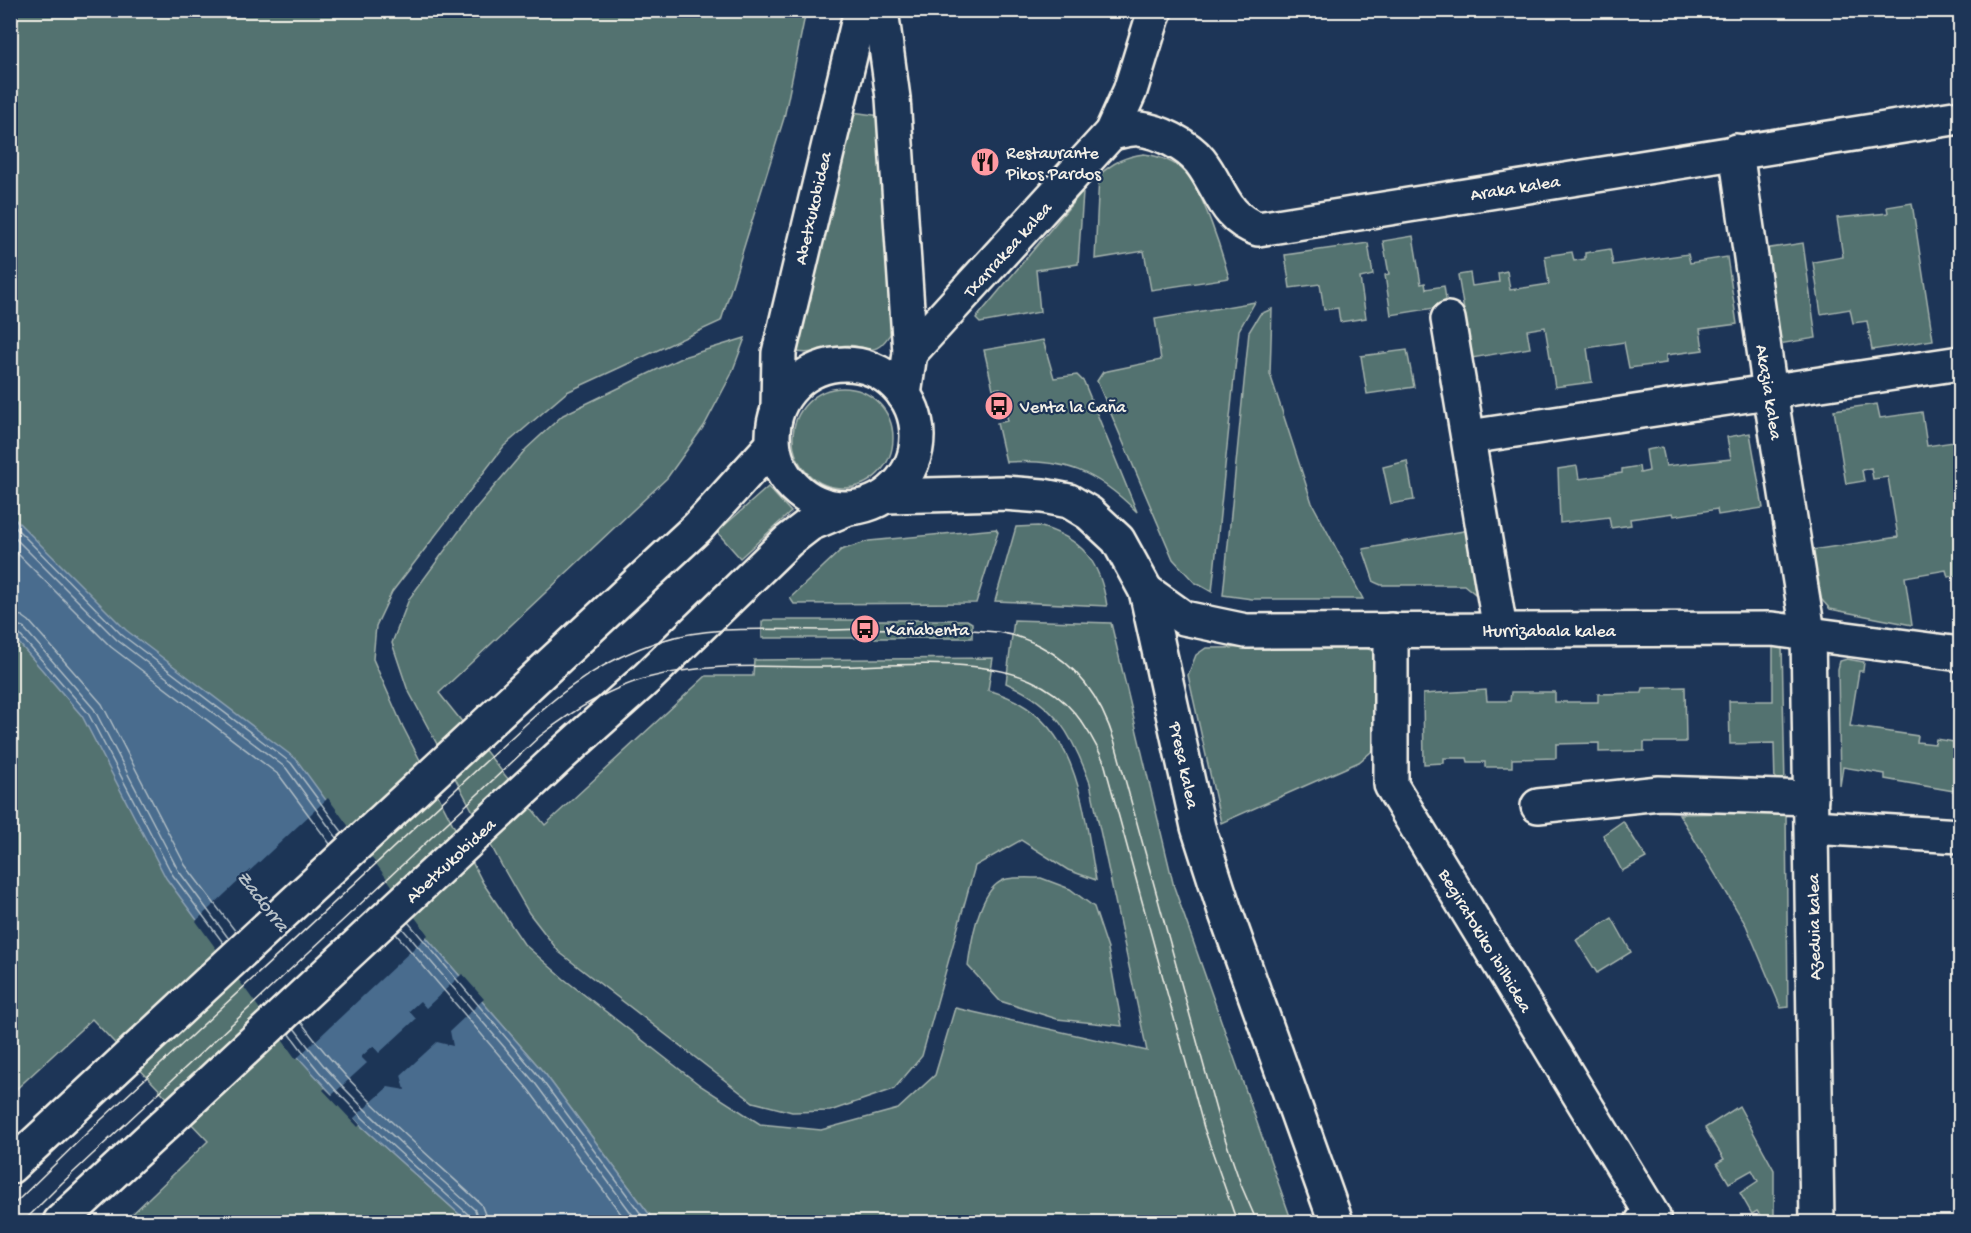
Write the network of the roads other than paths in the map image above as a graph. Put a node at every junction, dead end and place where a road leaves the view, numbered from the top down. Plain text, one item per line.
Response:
1 (861, 10) edge
2 (881, 10) edge
3 (1155, 10) edge
4 (1960, 117) edge
5 (1111, 133) junction
6 (1736, 151) junction
7 (1448, 319) dead end
8 (910, 353) junction
9 (1960, 363) edge
10 (1770, 392) junction
11 (904, 395) junction
12 (778, 408) junction
13 (1469, 436) junction
14 (773, 444) junction
15 (887, 496) junction
16 (846, 509) junction
17 (1146, 591) junction
18 (1391, 630) junction
19 (1500, 630) junction
20 (1808, 632) junction
21 (1960, 654) edge
22 (1538, 806) dead end
23 (1812, 812) junction
24 (1960, 836) edge
25 (10, 1167) edge
26 (60, 1222) edge
27 (1336, 1222) edge
28 (1642, 1222) edge
29 (1817, 1222) edge

1 - 12 street, Abetxukobidea
2 - 8 street
3 - 5 street, Txarrakea kalea
4 - 6 street, Araka kalea
5 - 6 street, Araka kalea
5 - 8 street, Txarrakea kalea
6 - 10 street, Akazia kalea
7 - 13 street
8 - 11 street
9 - 10 street
10 - 13 street
10 - 20 street, Akazia kalea
11 - 12 street
11 - 15 street
12 - 14 street
13 - 19 street
14 - 16 street
14 - 25 street
15 - 16 street
15 - 17 street, Presa kalea
16 - 26 street, Abetxukobidea
17 - 18 street, Iturrizabala kalea
17 - 27 street, Presa kalea
18 - 19 street, Iturrizabala kalea
18 - 28 street, Begiratokiko ibilbidea
19 - 20 street, Iturrizabala kalea
20 - 21 street, Iturrizabala kalea
20 - 23 street, Azeduia kalea
22 - 23 street
23 - 24 street
23 - 29 street, Azeduia kalea

